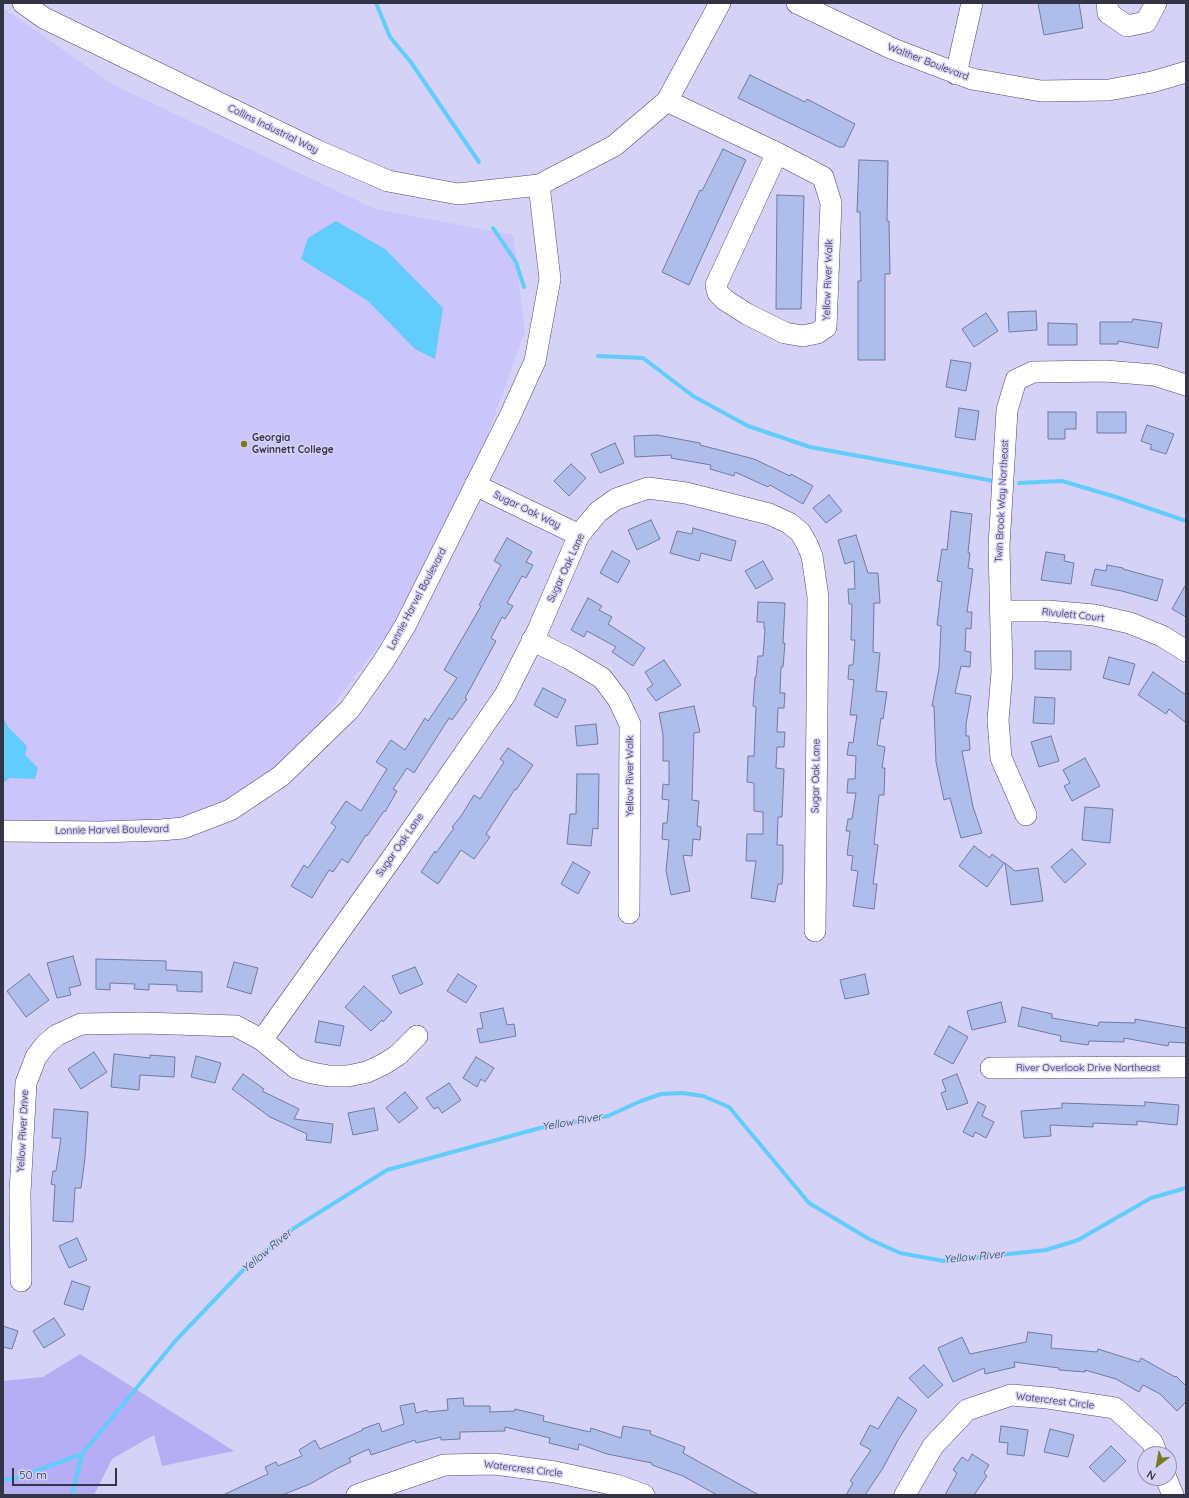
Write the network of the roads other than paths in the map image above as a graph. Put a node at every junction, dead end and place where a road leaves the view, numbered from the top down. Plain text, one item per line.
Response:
1 (23, 3) edge
2 (720, 3) edge
3 (797, 3) edge
4 (972, 3) edge
5 (1107, 3) edge
6 (1156, 3) edge
7 (1186, 72) edge
8 (956, 74) junction
9 (667, 102) junction
10 (777, 153) junction
11 (539, 184) junction
12 (1186, 385) edge
13 (475, 485) junction
14 (579, 536) junction
15 (1001, 611) junction
16 (532, 640) junction
17 (1186, 651) edge
18 (1026, 815) dead end
19 (3, 831) edge
20 (629, 913) dead end
21 (815, 932) dead end
22 (417, 1036) dead end
23 (262, 1040) junction
24 (1186, 1067) edge
25 (991, 1068) dead end
26 (21, 1281) dead end
27 (1154, 1446) edge
28 (357, 1495) edge
29 (644, 1495) edge
30 (905, 1495) edge

1 - 11 street, Collins Industrial Way
2 - 9 street
3 - 8 street, Walther Boulevard
4 - 8 street
5 - 6 street
7 - 8 street, Walther Boulevard
9 - 10 street, Yellow River Walk
9 - 11 street, Collins Industrial Way
10 - 10 street, Yellow River Walk
11 - 13 street, Lonnie Harvel Boulevard
12 - 15 street, Twin Brook Way Northeast
13 - 14 street, Sugar Oak Way
13 - 19 street, Lonnie Harvel Boulevard
14 - 16 street, Sugar Oak Lane
14 - 21 street, Sugar Oak Lane
15 - 17 street, Rivulett Court
15 - 18 street, Twin Brook Way Northeast
16 - 20 street, Yellow River Walk
16 - 23 street, Sugar Oak Lane
22 - 23 street, Yellow River Drive
23 - 26 street, Yellow River Drive
24 - 25 street, River Overlook Drive Northeast
27 - 30 street, Watercrest Circle
28 - 29 street, Watercrest Circle

